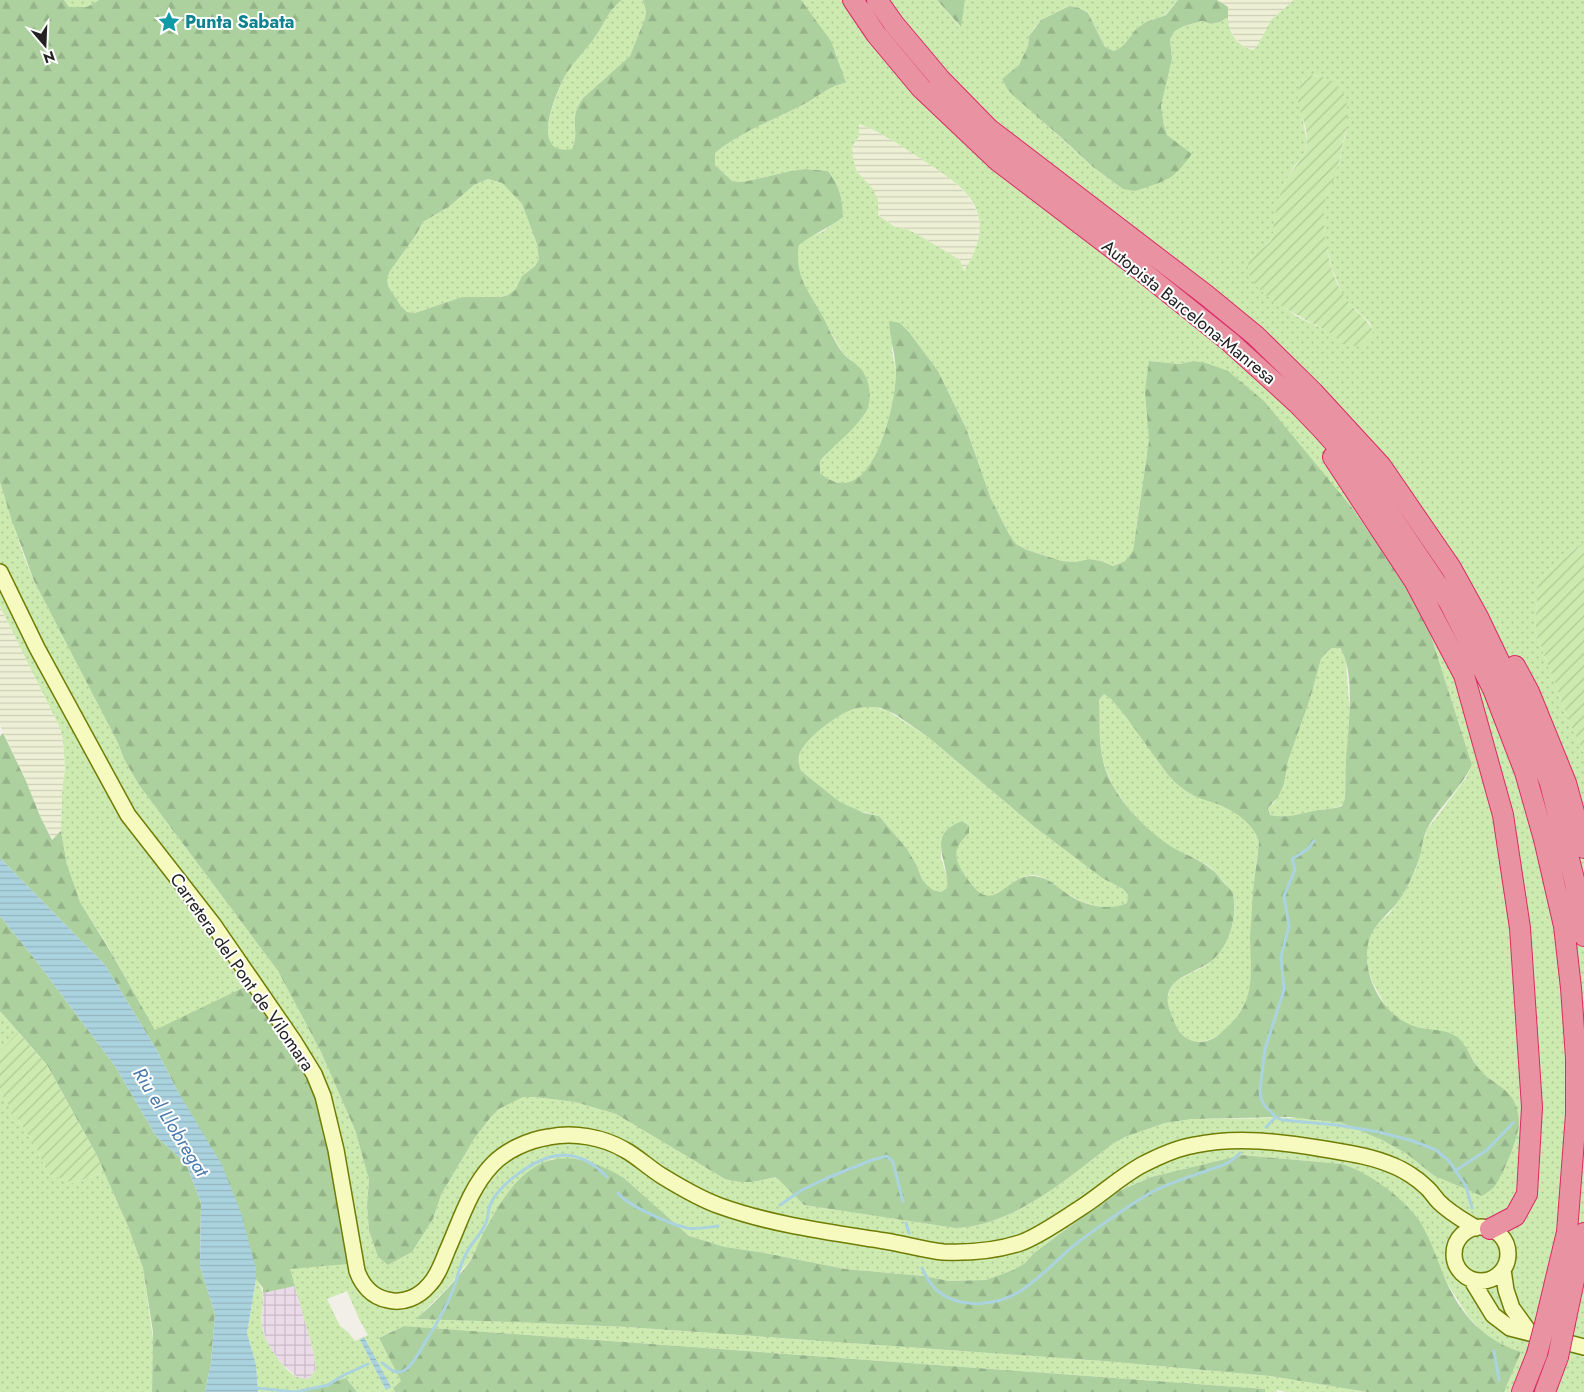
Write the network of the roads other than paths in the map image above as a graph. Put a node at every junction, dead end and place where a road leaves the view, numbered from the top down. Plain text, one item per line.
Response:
1 (853, 0) edge
2 (877, 0) edge
3 (1309, 417) junction
4 (1380, 466) junction
5 (0, 572) edge
6 (1584, 848) edge
7 (1584, 936) edge
8 (1440, 1203) junction
9 (1483, 1228) junction
10 (1584, 1233) edge
11 (1455, 1245) junction
12 (1503, 1270) junction
13 (1471, 1280) junction
14 (1556, 1322) junction
15 (1530, 1333) junction
16 (1584, 1347) edge
17 (1522, 1392) edge
18 (1546, 1392) edge

1 - 3 highway, Autopista Barcelona-Manresa
2 - 4 highway, Autopista Barcelona-Manresa
3 - 9 highway
3 - 14 highway, Autopista Barcelona-Manresa
4 - 6 highway
4 - 7 highway, Autopista Barcelona-Manresa
5 - 8 street, Carretera del Pont de Vilomara
8 - 9 street, Carretera del Pont de Vilomara
8 - 11 street, Carretera del Pont de Vilomara
9 - 11 street
9 - 12 street
10 - 14 highway, Autopista Barcelona-Manresa
11 - 13 street
12 - 13 street
12 - 15 street
13 - 15 street
14 - 17 highway, Autopista Barcelona-Manresa, bridge
14 - 18 highway, Autopista Barcelona-Manresa, bridge
15 - 16 street

